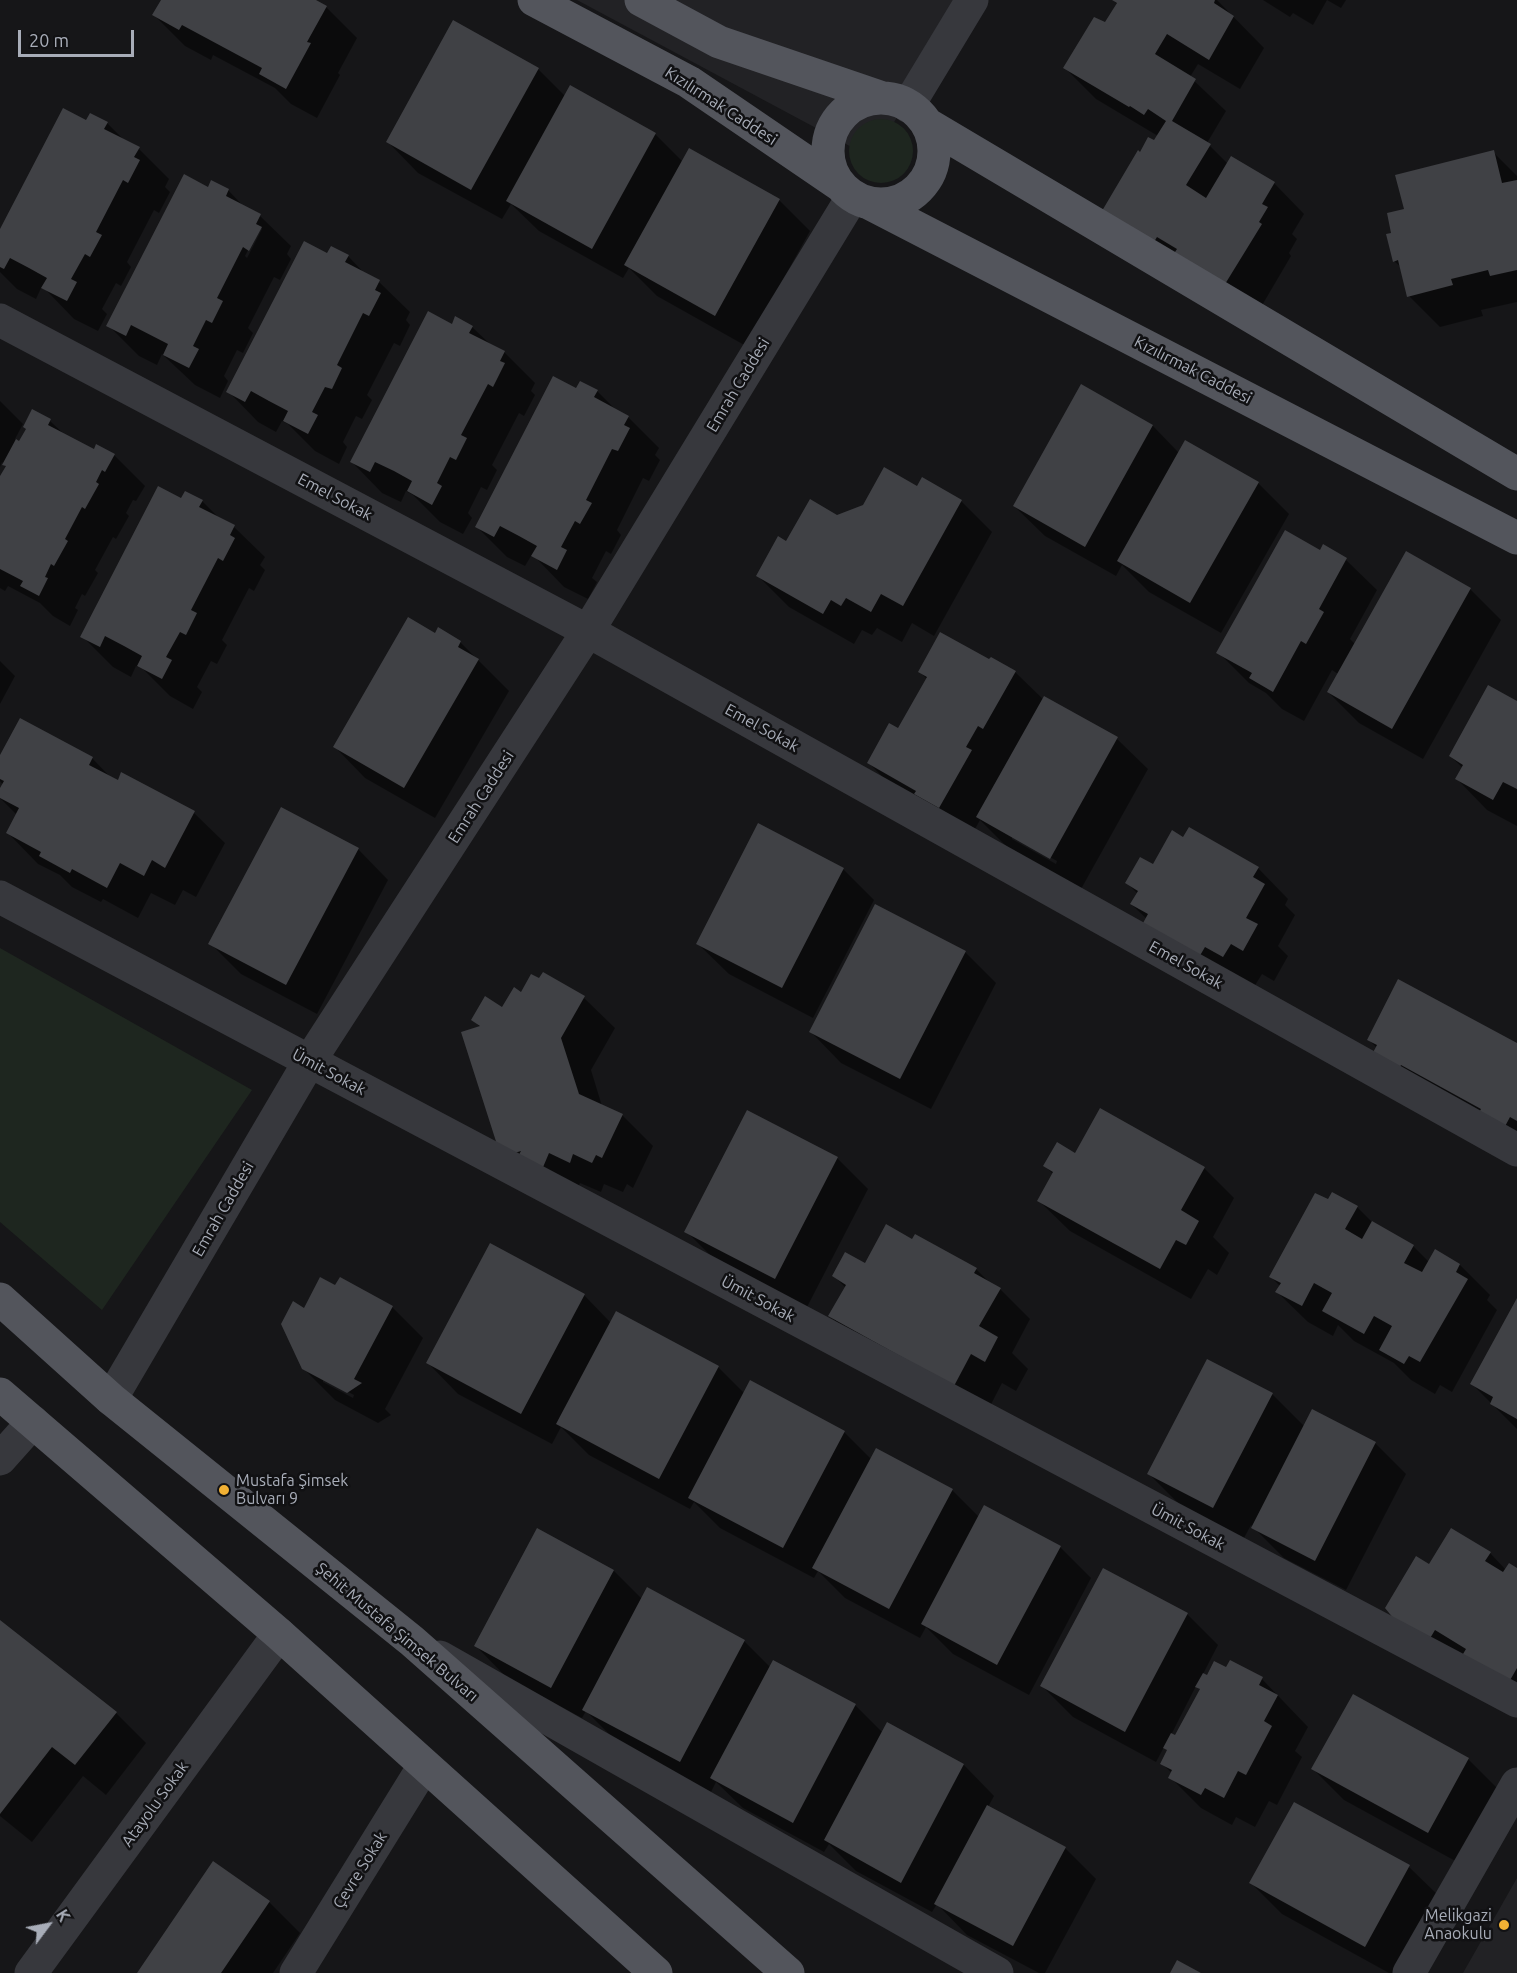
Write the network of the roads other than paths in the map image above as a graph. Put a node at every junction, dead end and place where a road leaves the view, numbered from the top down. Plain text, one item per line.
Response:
1 (534, 0) edge
2 (641, 0) edge
3 (972, 0) edge
4 (906, 110) junction
5 (854, 194) junction
6 (0, 320) edge
7 (1517, 474) edge
8 (1517, 538) edge
9 (588, 631) junction
10 (0, 897) edge
11 (309, 1062) junction
12 (1517, 1150) edge
13 (0, 1299) edge
14 (0, 1394) edge
15 (111, 1399) junction
16 (33, 1422) junction
17 (0, 1459) edge
18 (279, 1634) junction
19 (412, 1641) junction
20 (1517, 1701) edge
21 (424, 1766) junction
22 (1517, 1784) edge
23 (31, 1973) edge
24 (296, 1973) edge
25 (657, 1973) edge
26 (788, 1973) edge
27 (997, 1973) edge
28 (1409, 1973) edge

1 - 5 main road, Kızılırmak Caddesi
2 - 4 main road
3 - 4 street
4 - 5 main road
4 - 5 main road
4 - 7 main road
5 - 8 main road, Kızılırmak Caddesi
5 - 9 street, Emrah Caddesi
6 - 9 street, Emel Sokak
9 - 11 street, Emrah Caddesi
9 - 12 street, Emel Sokak
10 - 11 street, Ümit Sokak
11 - 15 street, Emrah Caddesi
11 - 20 street, Ümit Sokak
13 - 15 main road, Şehit Mustafa Şimsek Bulvarı
14 - 16 main road
15 - 19 main road, Şehit Mustafa Şimsek Bulvarı
16 - 17 street
16 - 18 main road
18 - 21 main road
18 - 23 street, Atayolu Sokak
19 - 26 main road, Şehit Mustafa Şimsek Bulvarı
19 - 27 street
21 - 24 street, Çevre Sokak
21 - 25 main road
22 - 28 street

